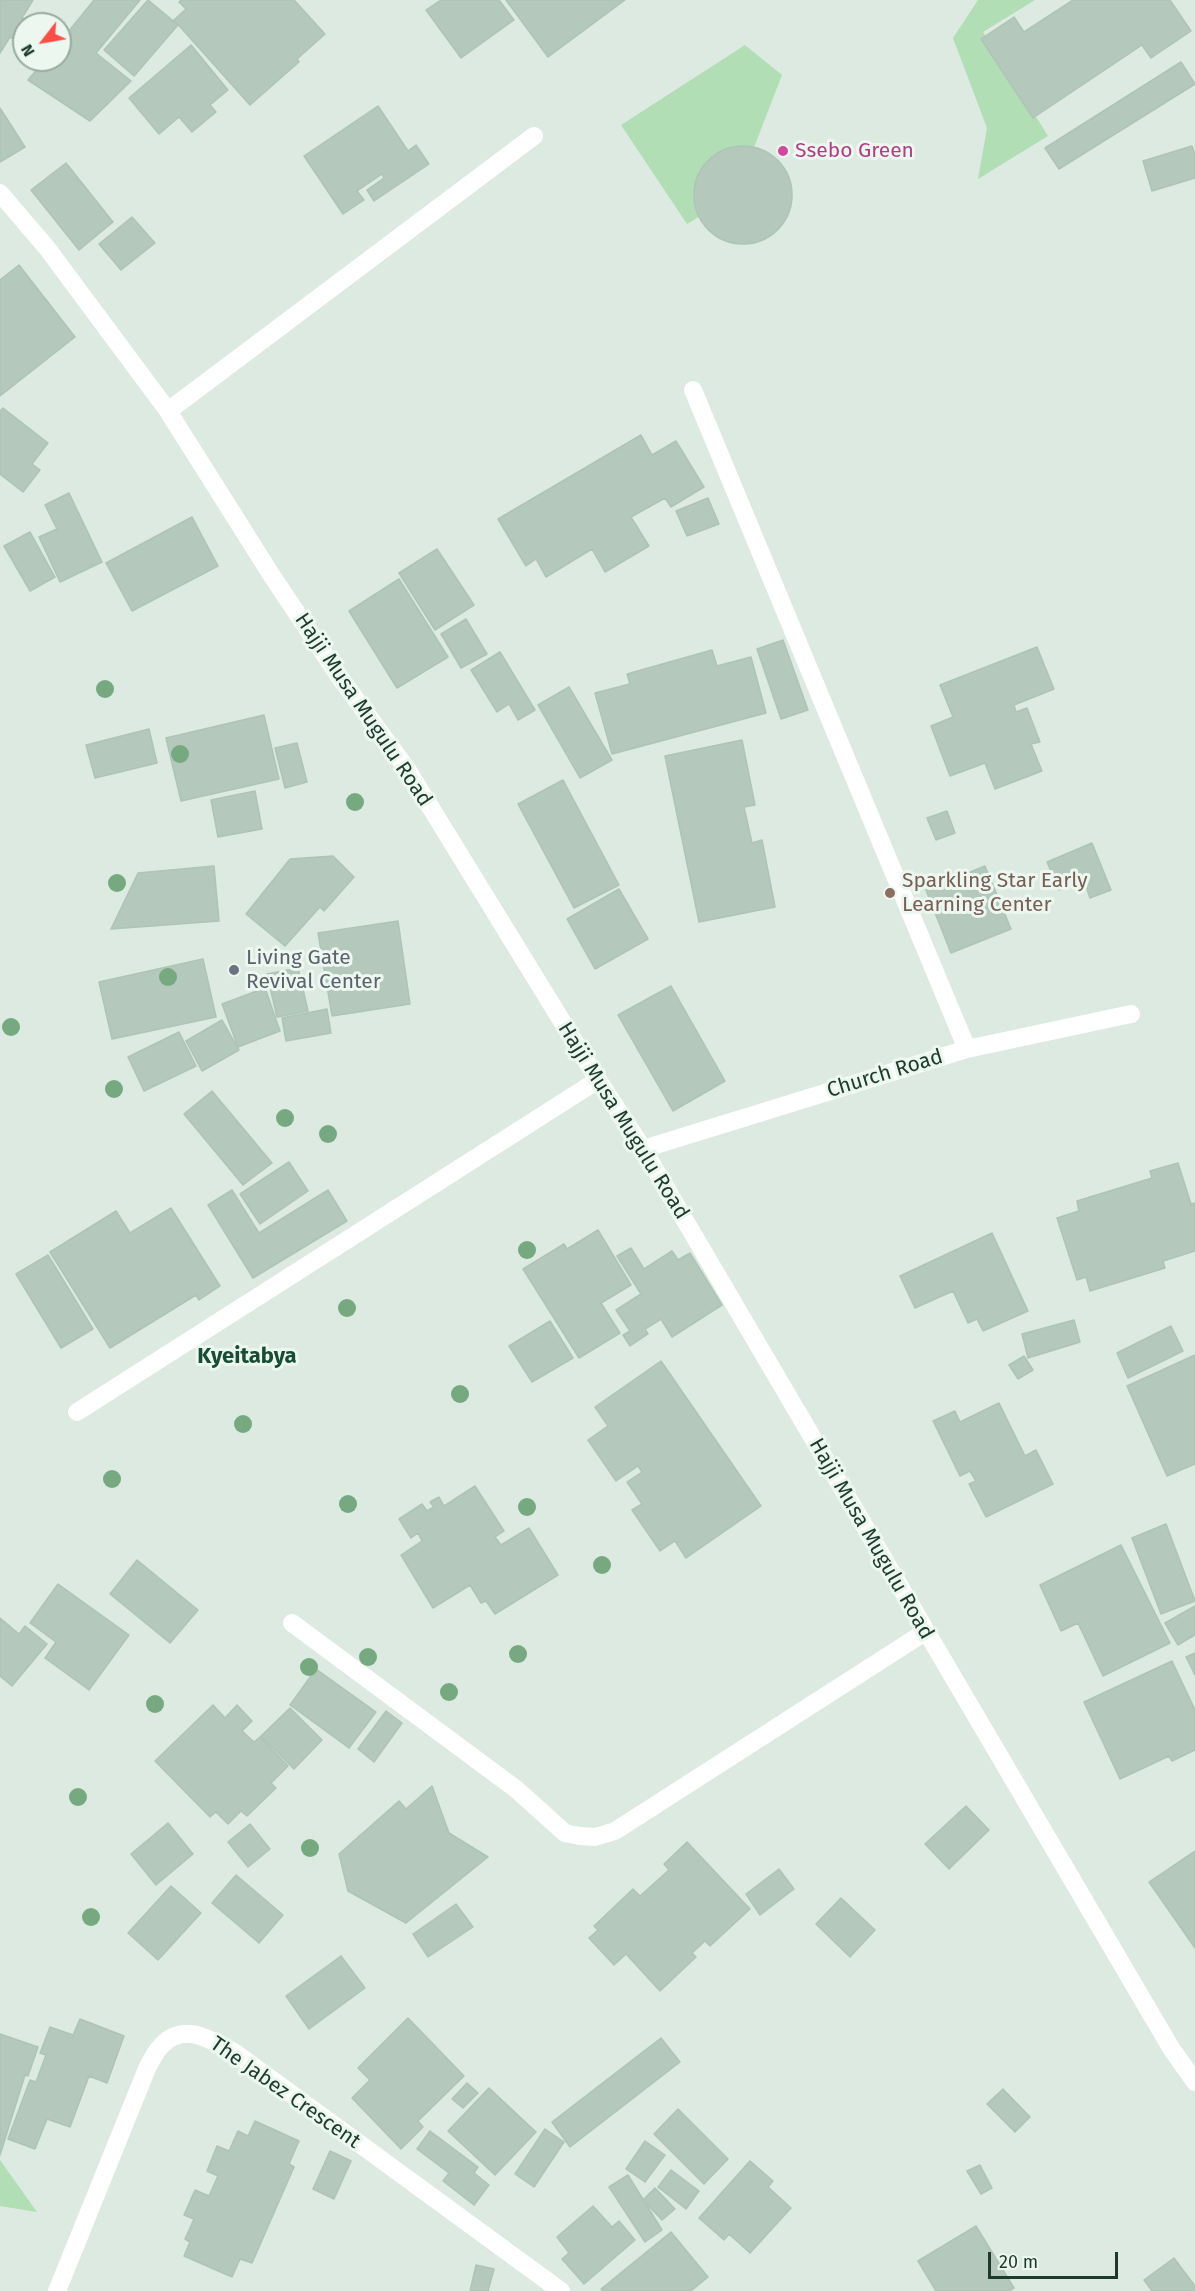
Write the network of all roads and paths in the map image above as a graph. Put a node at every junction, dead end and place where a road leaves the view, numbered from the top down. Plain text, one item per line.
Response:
1 (534, 136) dead end
2 (0, 193) edge
3 (693, 390) dead end
4 (168, 411) junction
5 (1131, 1014) dead end
6 (967, 1049) junction
7 (598, 1080) junction
8 (643, 1149) junction
9 (77, 1412) dead end
10 (292, 1623) dead end
11 (926, 1632) junction
12 (1195, 2082) edge
13 (57, 2291) edge
14 (561, 2291) edge

1 - 4 street
2 - 4 street, Hajji Musa Mugulu Road
3 - 6 street
4 - 7 street, Hajji Musa Mugulu Road
5 - 6 street, Church Road
6 - 8 street, Church Road
7 - 8 street, Hajji Musa Mugulu Road
7 - 9 street
8 - 11 street, Hajji Musa Mugulu Road
10 - 11 street
11 - 12 street, Hajji Musa Mugulu Road
13 - 14 street, The Jabez Crescent

